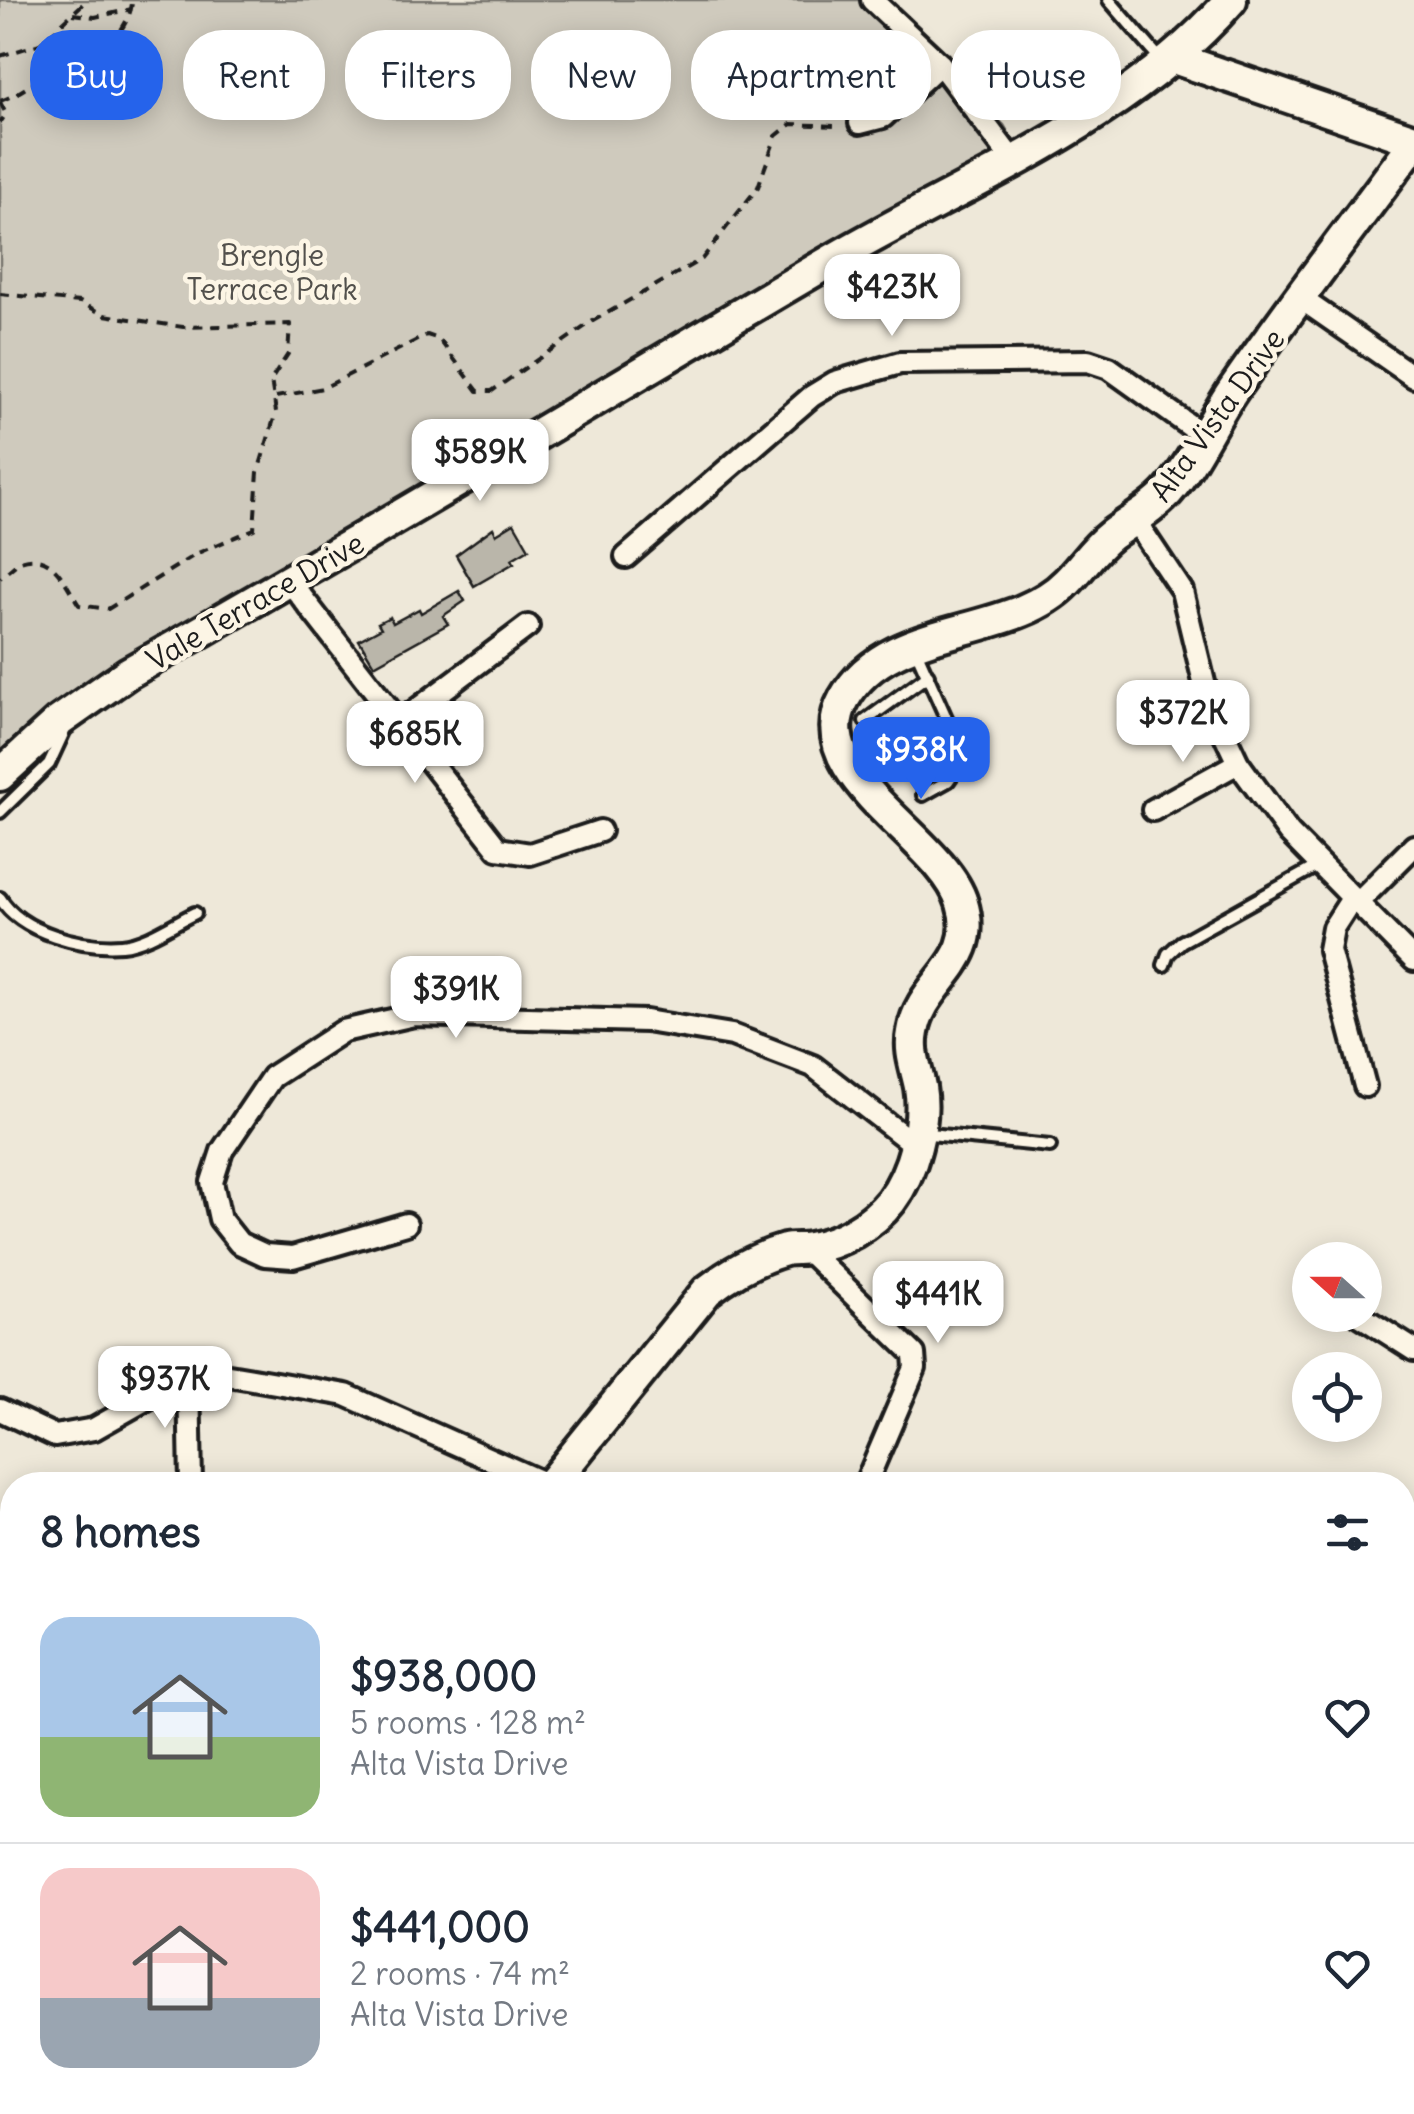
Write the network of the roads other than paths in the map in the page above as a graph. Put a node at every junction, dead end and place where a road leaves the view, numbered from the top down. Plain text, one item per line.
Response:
1 (872, 0) edge
2 (1109, 0) edge
3 (1232, 0) edge
4 (1169, 61) junction
5 (940, 64) junction
6 (860, 124) dead end
7 (1414, 141) edge
8 (1014, 162) junction
9 (1300, 298) junction
10 (1414, 377) edge
11 (1204, 436) junction
12 (1136, 522) junction
13 (626, 556) dead end
14 (290, 582) junction
15 (528, 626) dead end
16 (914, 645) junction
17 (928, 675) junction
18 (69, 714) junction
19 (865, 721) dead end
20 (399, 723) junction
21 (1238, 763) junction
22 (0, 775) edge
23 (923, 795) dead end
24 (1153, 810) dead end
25 (0, 812) edge
26 (600, 831) dead end
27 (1414, 846) edge
28 (1319, 865) junction
29 (0, 898) edge
30 (1354, 902) junction
31 (195, 913) dead end
32 (1414, 960) edge
33 (1164, 965) dead end
34 (1365, 1086) dead end
35 (918, 1140) junction
36 (1050, 1146) dead end
37 (406, 1224) dead end
38 (806, 1248) junction
39 (1382, 1330) edge
40 (1414, 1350) edge
41 (189, 1376) junction
42 (0, 1410) edge
43 (191, 1472) edge
44 (520, 1472) edge
45 (560, 1472) edge
46 (870, 1472) edge

1 - 5 street
2 - 4 lane
3 - 4 street, Vale Terrace Drive
4 - 7 street
4 - 8 street, Vale Terrace Drive
5 - 6 street
5 - 8 street
7 - 9 street, Alta Vista Drive
8 - 14 street, Vale Terrace Drive
9 - 10 street
9 - 11 street, Alta Vista Drive
11 - 12 street, Alta Vista Drive
11 - 13 street
12 - 16 street, Alta Vista Drive
12 - 21 street
14 - 18 street, Vale Terrace Drive
14 - 20 street
15 - 20 street
16 - 17 lane
16 - 35 street, Alta Vista Drive
17 - 19 lane
17 - 23 lane
18 - 22 street, Vale Terrace Drive
18 - 25 lane
20 - 26 street
21 - 24 street
21 - 28 street
27 - 30 street
28 - 30 street
28 - 33 lane
29 - 31 lane
30 - 32 street
30 - 34 street
35 - 36 lane
35 - 37 street
35 - 38 street, Alta Vista Drive
38 - 45 street, Alta Vista Drive
38 - 46 street
39 - 40 street
41 - 42 street
41 - 43 street
41 - 44 street

